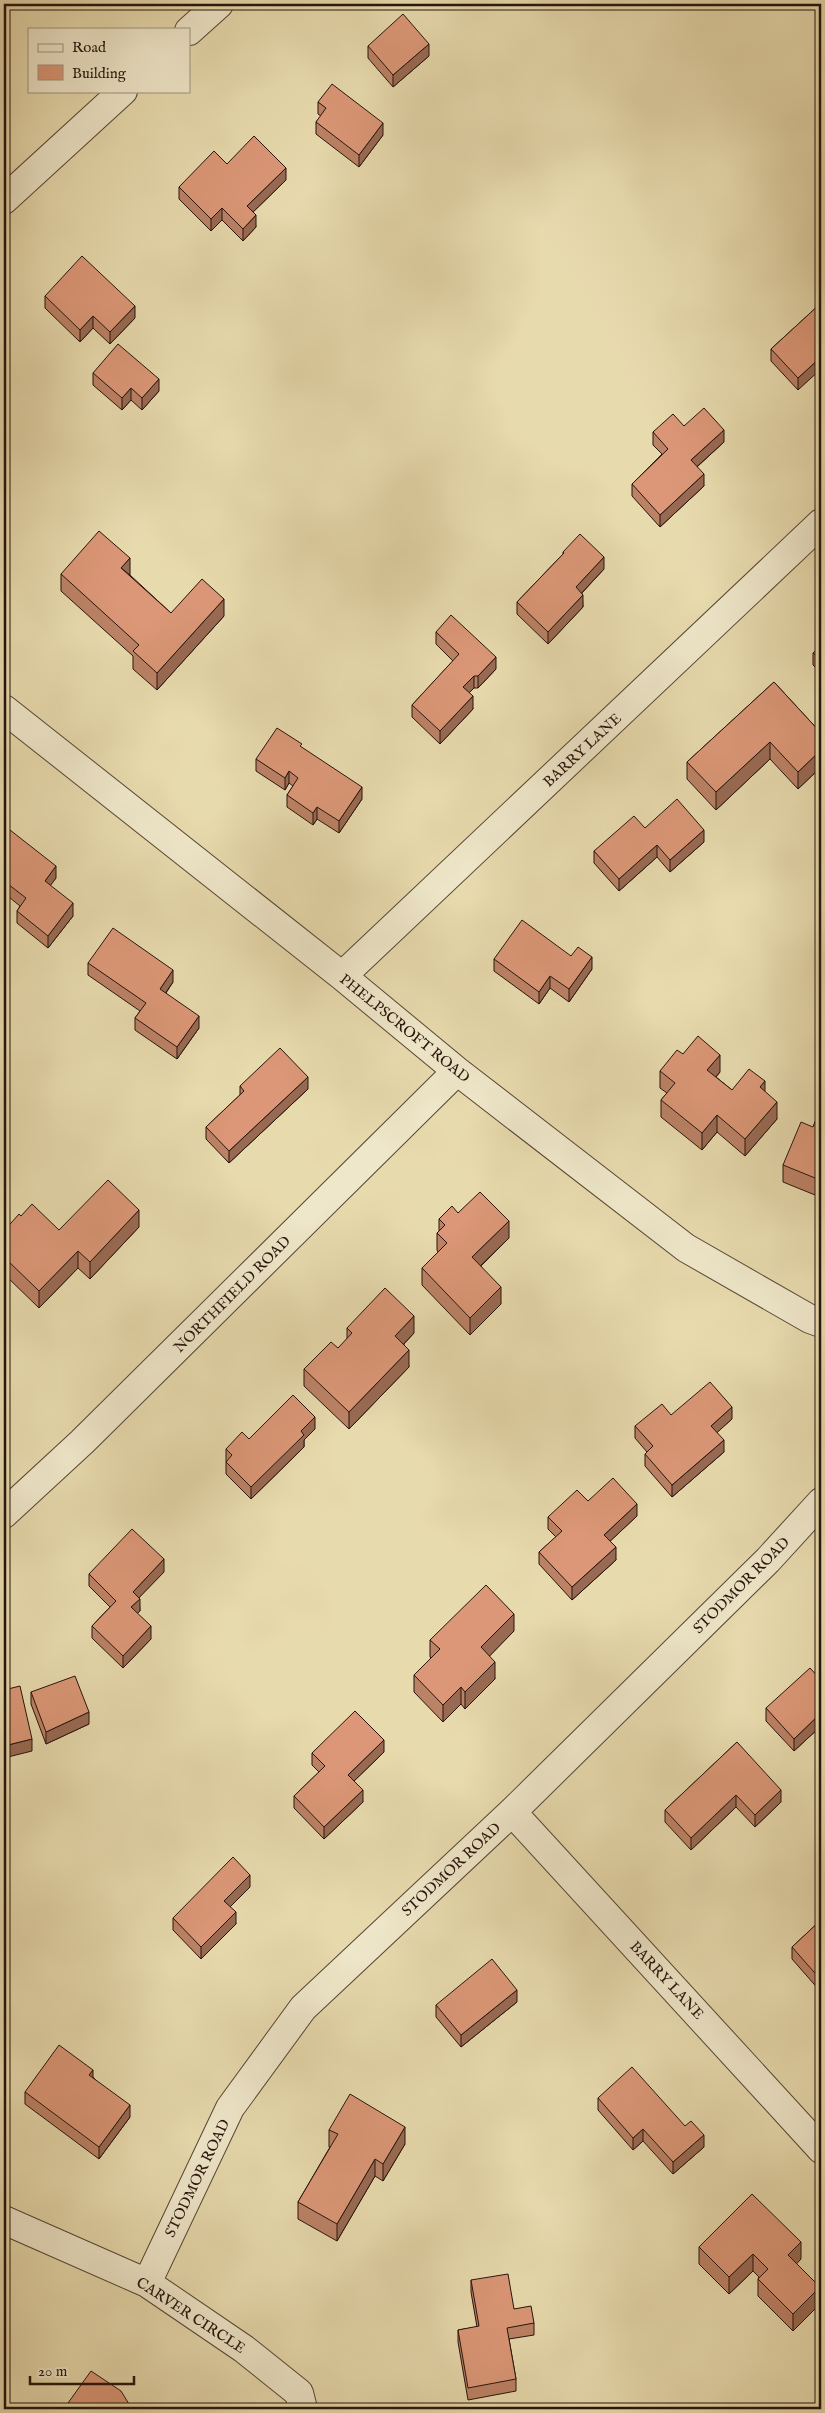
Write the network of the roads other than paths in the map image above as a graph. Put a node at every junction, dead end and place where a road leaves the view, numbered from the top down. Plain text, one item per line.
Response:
1 (219, 4) edge
2 (190, 30) edge
3 (122, 92) edge
4 (4, 200) edge
5 (821, 523) edge
6 (4, 709) edge
7 (342, 976) junction
8 (457, 1071) junction
9 (821, 1323) edge
10 (821, 1502) edge
11 (4, 1514) edge
12 (512, 1812) junction
13 (821, 2149) edge
14 (4, 2220) edge
15 (146, 2283) junction
16 (303, 2409) edge

1 - 2 street
3 - 4 street
5 - 7 street, BARRY LANE
6 - 7 street, PHELPSCROFT ROAD
7 - 8 street, PHELPSCROFT ROAD
8 - 9 street, PHELPSCROFT ROAD
8 - 11 street, NORTHFIELD ROAD
10 - 12 street, STODMOR ROAD
12 - 13 street, BARRY LANE
12 - 15 street, STODMOR ROAD
14 - 15 street, CARVER CIRCLE
15 - 16 street, CARVER CIRCLE

